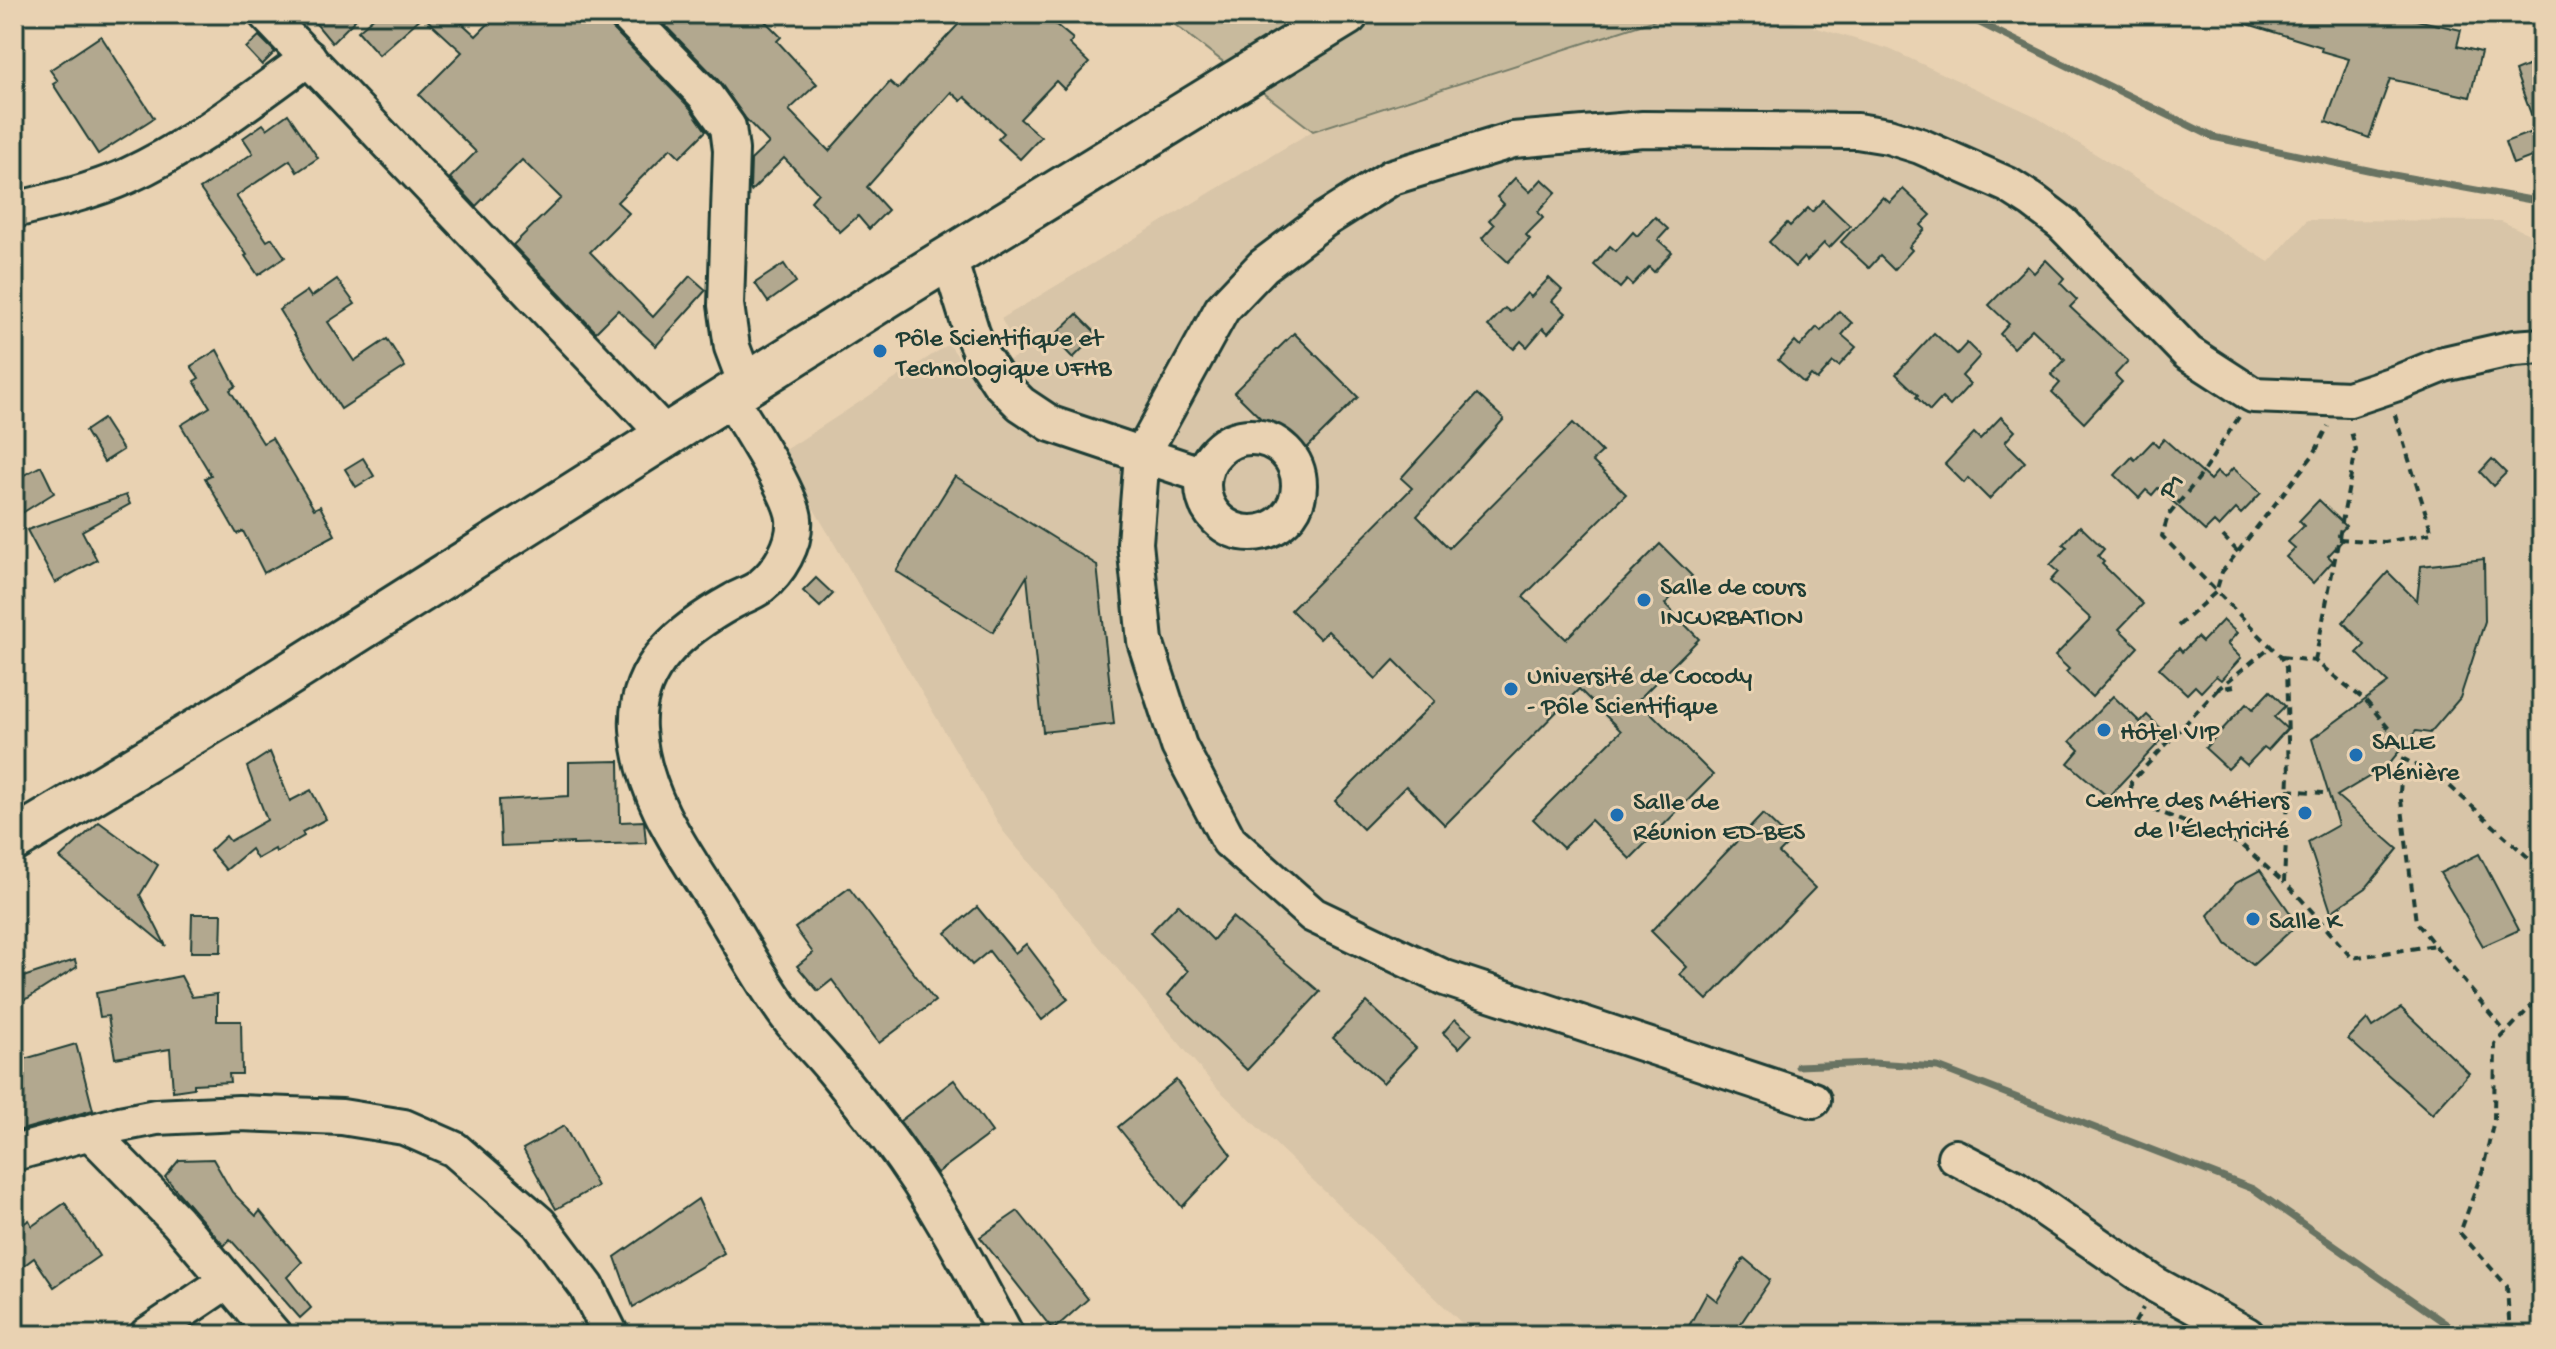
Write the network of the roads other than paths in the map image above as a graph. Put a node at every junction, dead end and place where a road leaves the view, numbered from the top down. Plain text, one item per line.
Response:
1 (266, 14) edge
2 (626, 14) edge
3 (1347, 14) edge
4 (309, 58) junction
5 (14, 210) edge
6 (949, 259) junction
7 (2542, 346) edge
8 (738, 391) junction
9 (666, 435) junction
10 (1142, 455) junction
11 (1203, 475) dead end
12 (14, 840) edge
13 (1813, 1100) dead end
14 (91, 1133) junction
15 (14, 1153) edge
16 (1955, 1157) dead end
17 (227, 1281) junction
18 (147, 1335) edge
19 (274, 1335) edge
20 (611, 1335) edge
21 (1006, 1335) edge
22 (2247, 1335) edge

1 - 4 street
2 - 8 street
3 - 6 main road
4 - 5 street
4 - 9 street
6 - 8 main road
6 - 10 street
7 - 10 street
8 - 9 main road
8 - 21 street
9 - 12 main road
10 - 11 street
10 - 13 street
14 - 15 street
14 - 17 street
14 - 20 street
16 - 22 street
17 - 18 street
17 - 19 street

